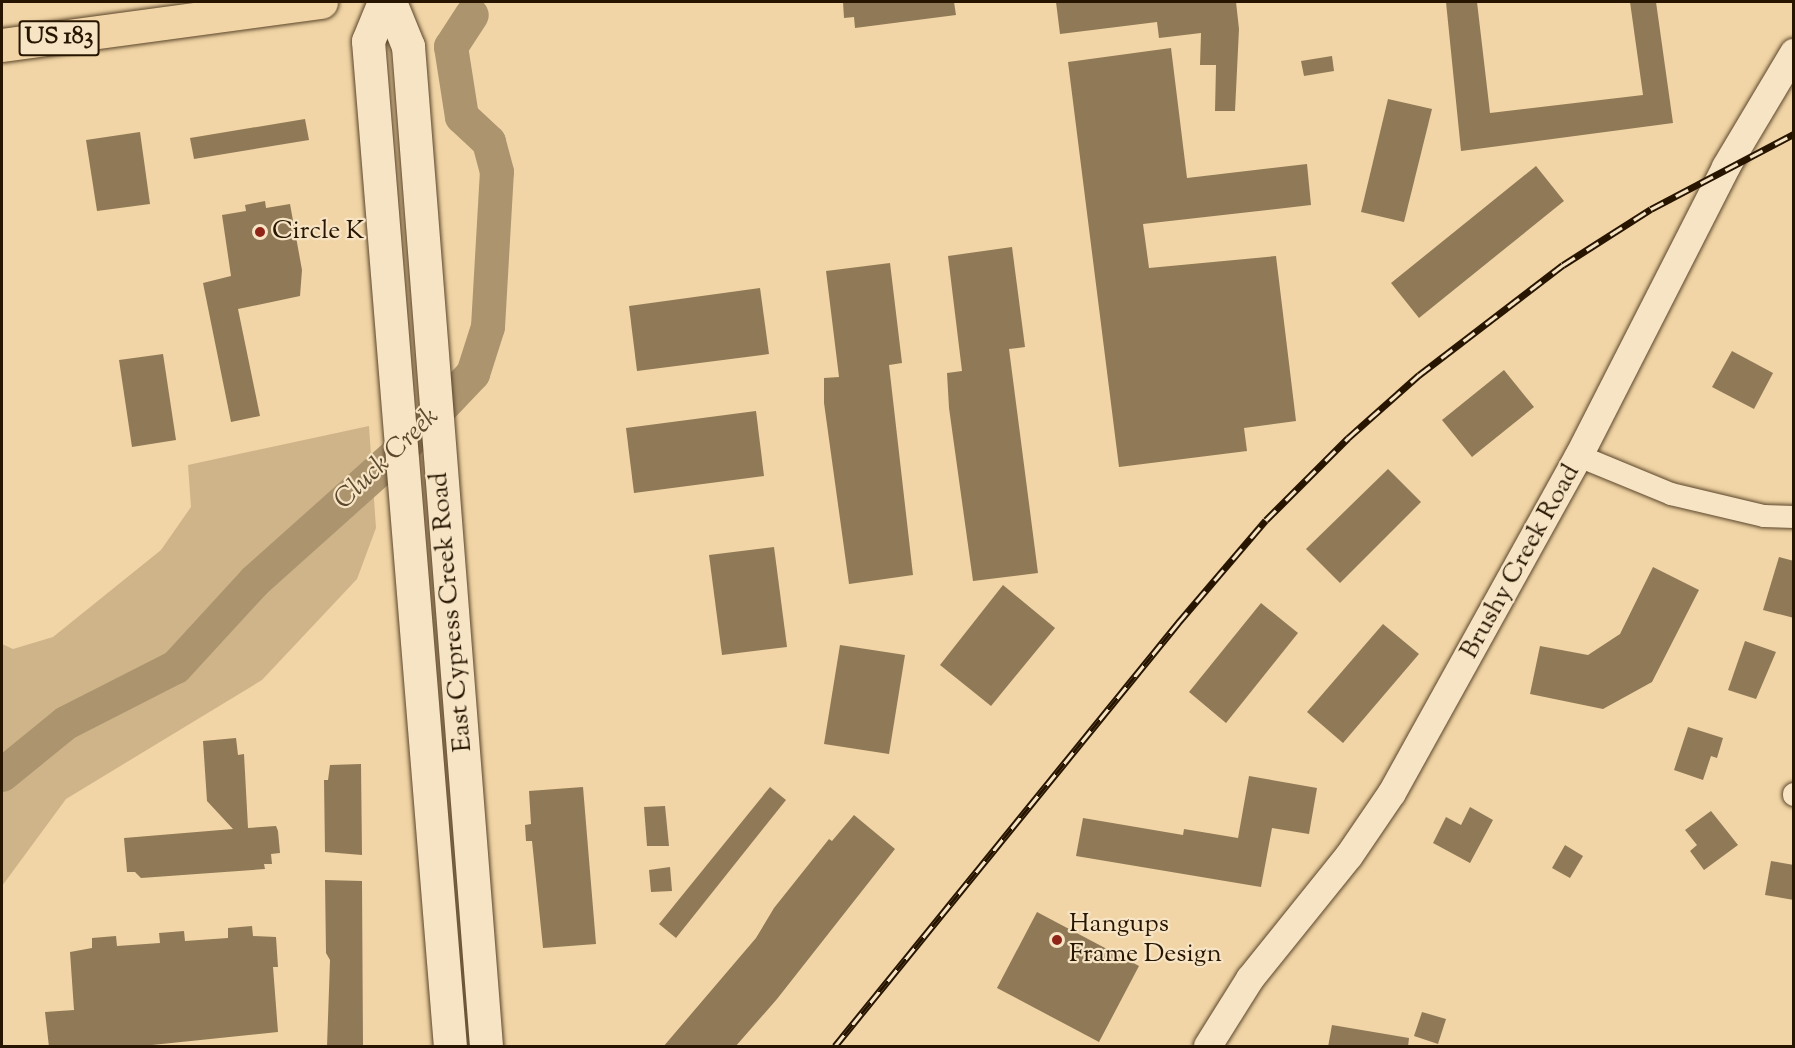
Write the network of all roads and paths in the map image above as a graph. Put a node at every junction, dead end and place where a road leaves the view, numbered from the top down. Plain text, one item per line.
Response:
1 (321, 2) edge
2 (384, 2) edge
3 (390, 2) edge
4 (2, 45) edge
5 (1794, 53) edge
6 (1579, 456) junction
7 (1794, 517) edge
8 (427, 731) junction
9 (464, 736) junction
10 (450, 1047) edge
11 (486, 1047) edge
12 (1208, 1047) edge

1 - 4 main road, US 183
2 - 8 main road, East Cypress Creek Road
3 - 9 main road, East Cypress Creek Road
5 - 6 street, Brushy Creek Road
6 - 7 street
6 - 12 street, Brushy Creek Road
8 - 9 main road
8 - 10 main road, East Cypress Creek Road
9 - 11 main road, East Cypress Creek Road

